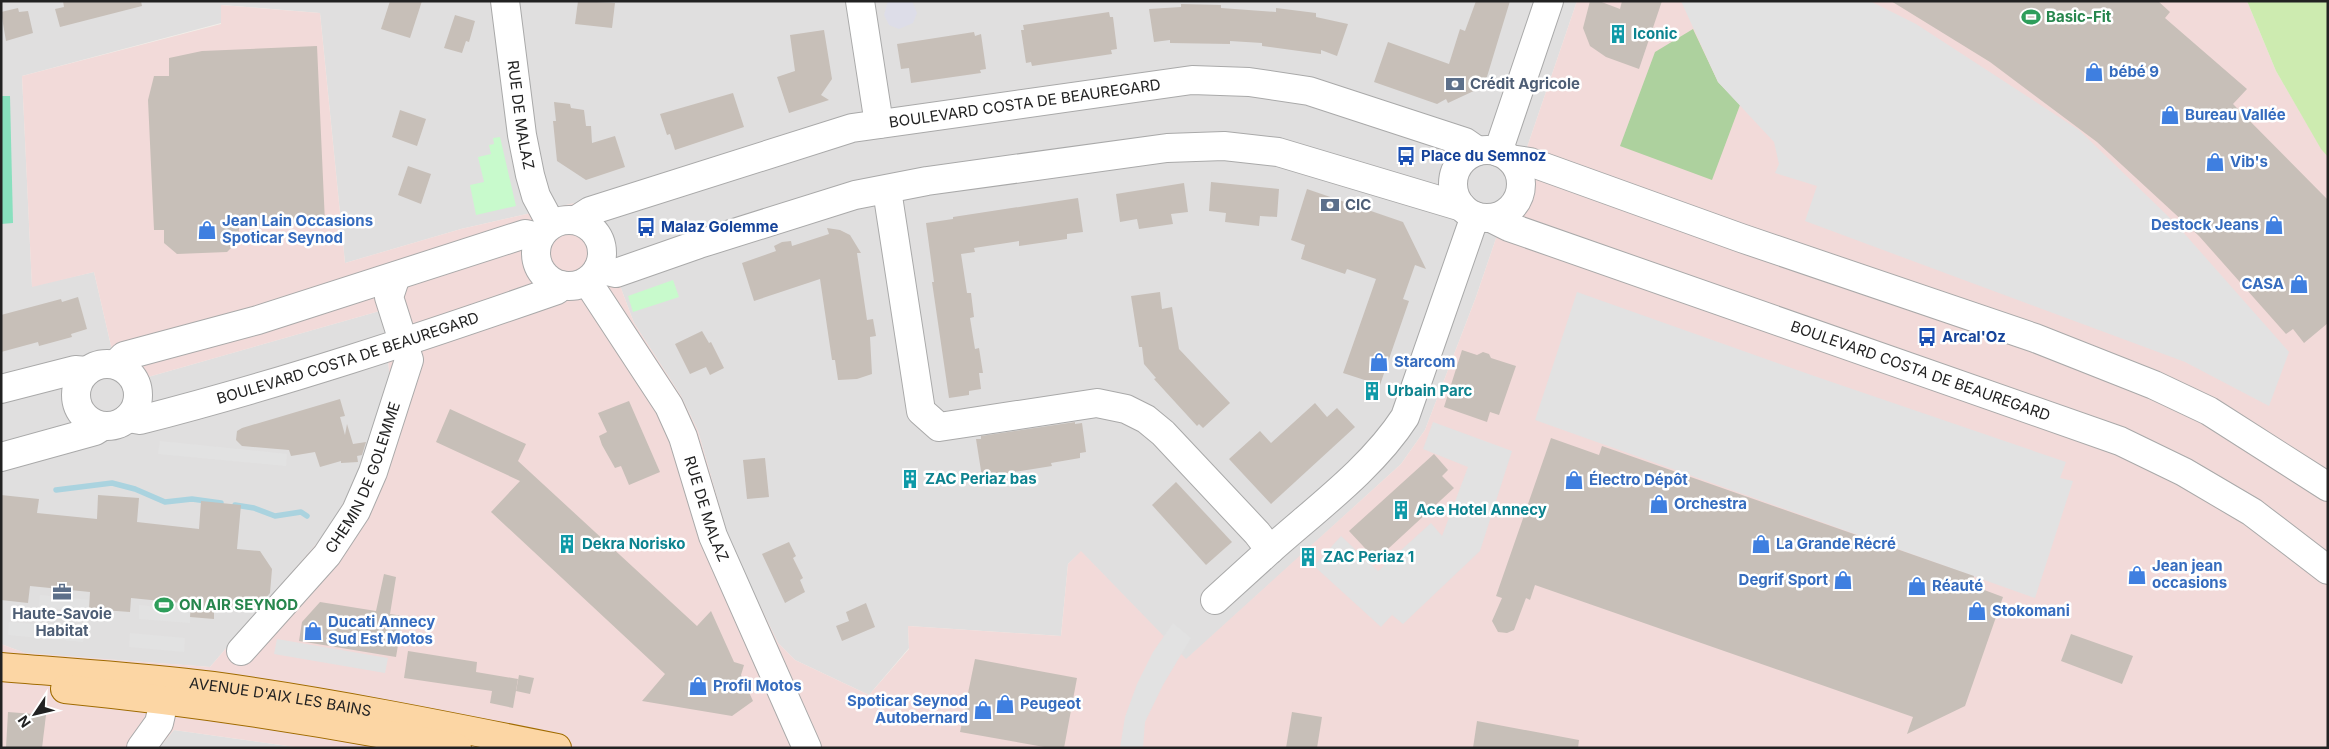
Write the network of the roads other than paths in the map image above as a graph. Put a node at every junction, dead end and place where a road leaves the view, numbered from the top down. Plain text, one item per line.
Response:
1 (504, 1) edge
2 (860, 1) edge
3 (1549, 1) edge
4 (879, 124) junction
5 (1495, 154) junction
6 (887, 190) junction
7 (1476, 214) junction
8 (556, 227) junction
9 (396, 276) junction
10 (582, 278) junction
11 (405, 343) junction
12 (116, 364) junction
13 (87, 371) junction
14 (1, 389) edge
15 (128, 418) junction
16 (103, 426) junction
17 (1, 457) edge
18 (2328, 486) edge
19 (1270, 550) junction
20 (2328, 570) edge
21 (1215, 600) dead end
22 (241, 651) dead end
23 (2, 670) edge
24 (164, 701) junction
25 (803, 743) edge
26 (141, 748) edge
27 (457, 748) edge
28 (557, 748) edge

1 - 8 street, RUE DE MALAZ
2 - 4 street
3 - 5 street
4 - 5 street, BOULEVARD COSTA DE BEAUREGARD
4 - 8 street, BOULEVARD COSTA DE BEAUREGARD
5 - 7 street
5 - 7 street
5 - 18 street, BOULEVARD COSTA DE BEAUREGARD
6 - 7 street, BOULEVARD COSTA DE BEAUREGARD
6 - 10 street, BOULEVARD COSTA DE BEAUREGARD
6 - 19 street
7 - 19 street
7 - 20 street, BOULEVARD COSTA DE BEAUREGARD
8 - 9 street, BOULEVARD COSTA DE BEAUREGARD
8 - 10 street
8 - 10 street
9 - 11 street, CHEMIN DE GOLEMME
9 - 12 street, BOULEVARD COSTA DE BEAUREGARD
10 - 11 street, BOULEVARD COSTA DE BEAUREGARD
10 - 25 street, RUE DE MALAZ
11 - 15 street, BOULEVARD COSTA DE BEAUREGARD
11 - 22 street, CHEMIN DE GOLEMME
12 - 13 street, BOULEVARD COSTA DE BEAUREGARD
12 - 15 street
13 - 14 street, BOULEVARD COSTA DE BEAUREGARD
13 - 16 street
15 - 16 street, BOULEVARD COSTA DE BEAUREGARD
16 - 17 street, BOULEVARD COSTA DE BEAUREGARD
19 - 21 street
23 - 24 main road, AVENUE D'AIX LES BAINS
23 - 28 main road, AVENUE D'AIX LES BAINS
24 - 26 street
24 - 27 main road, AVENUE D'AIX LES BAINS

